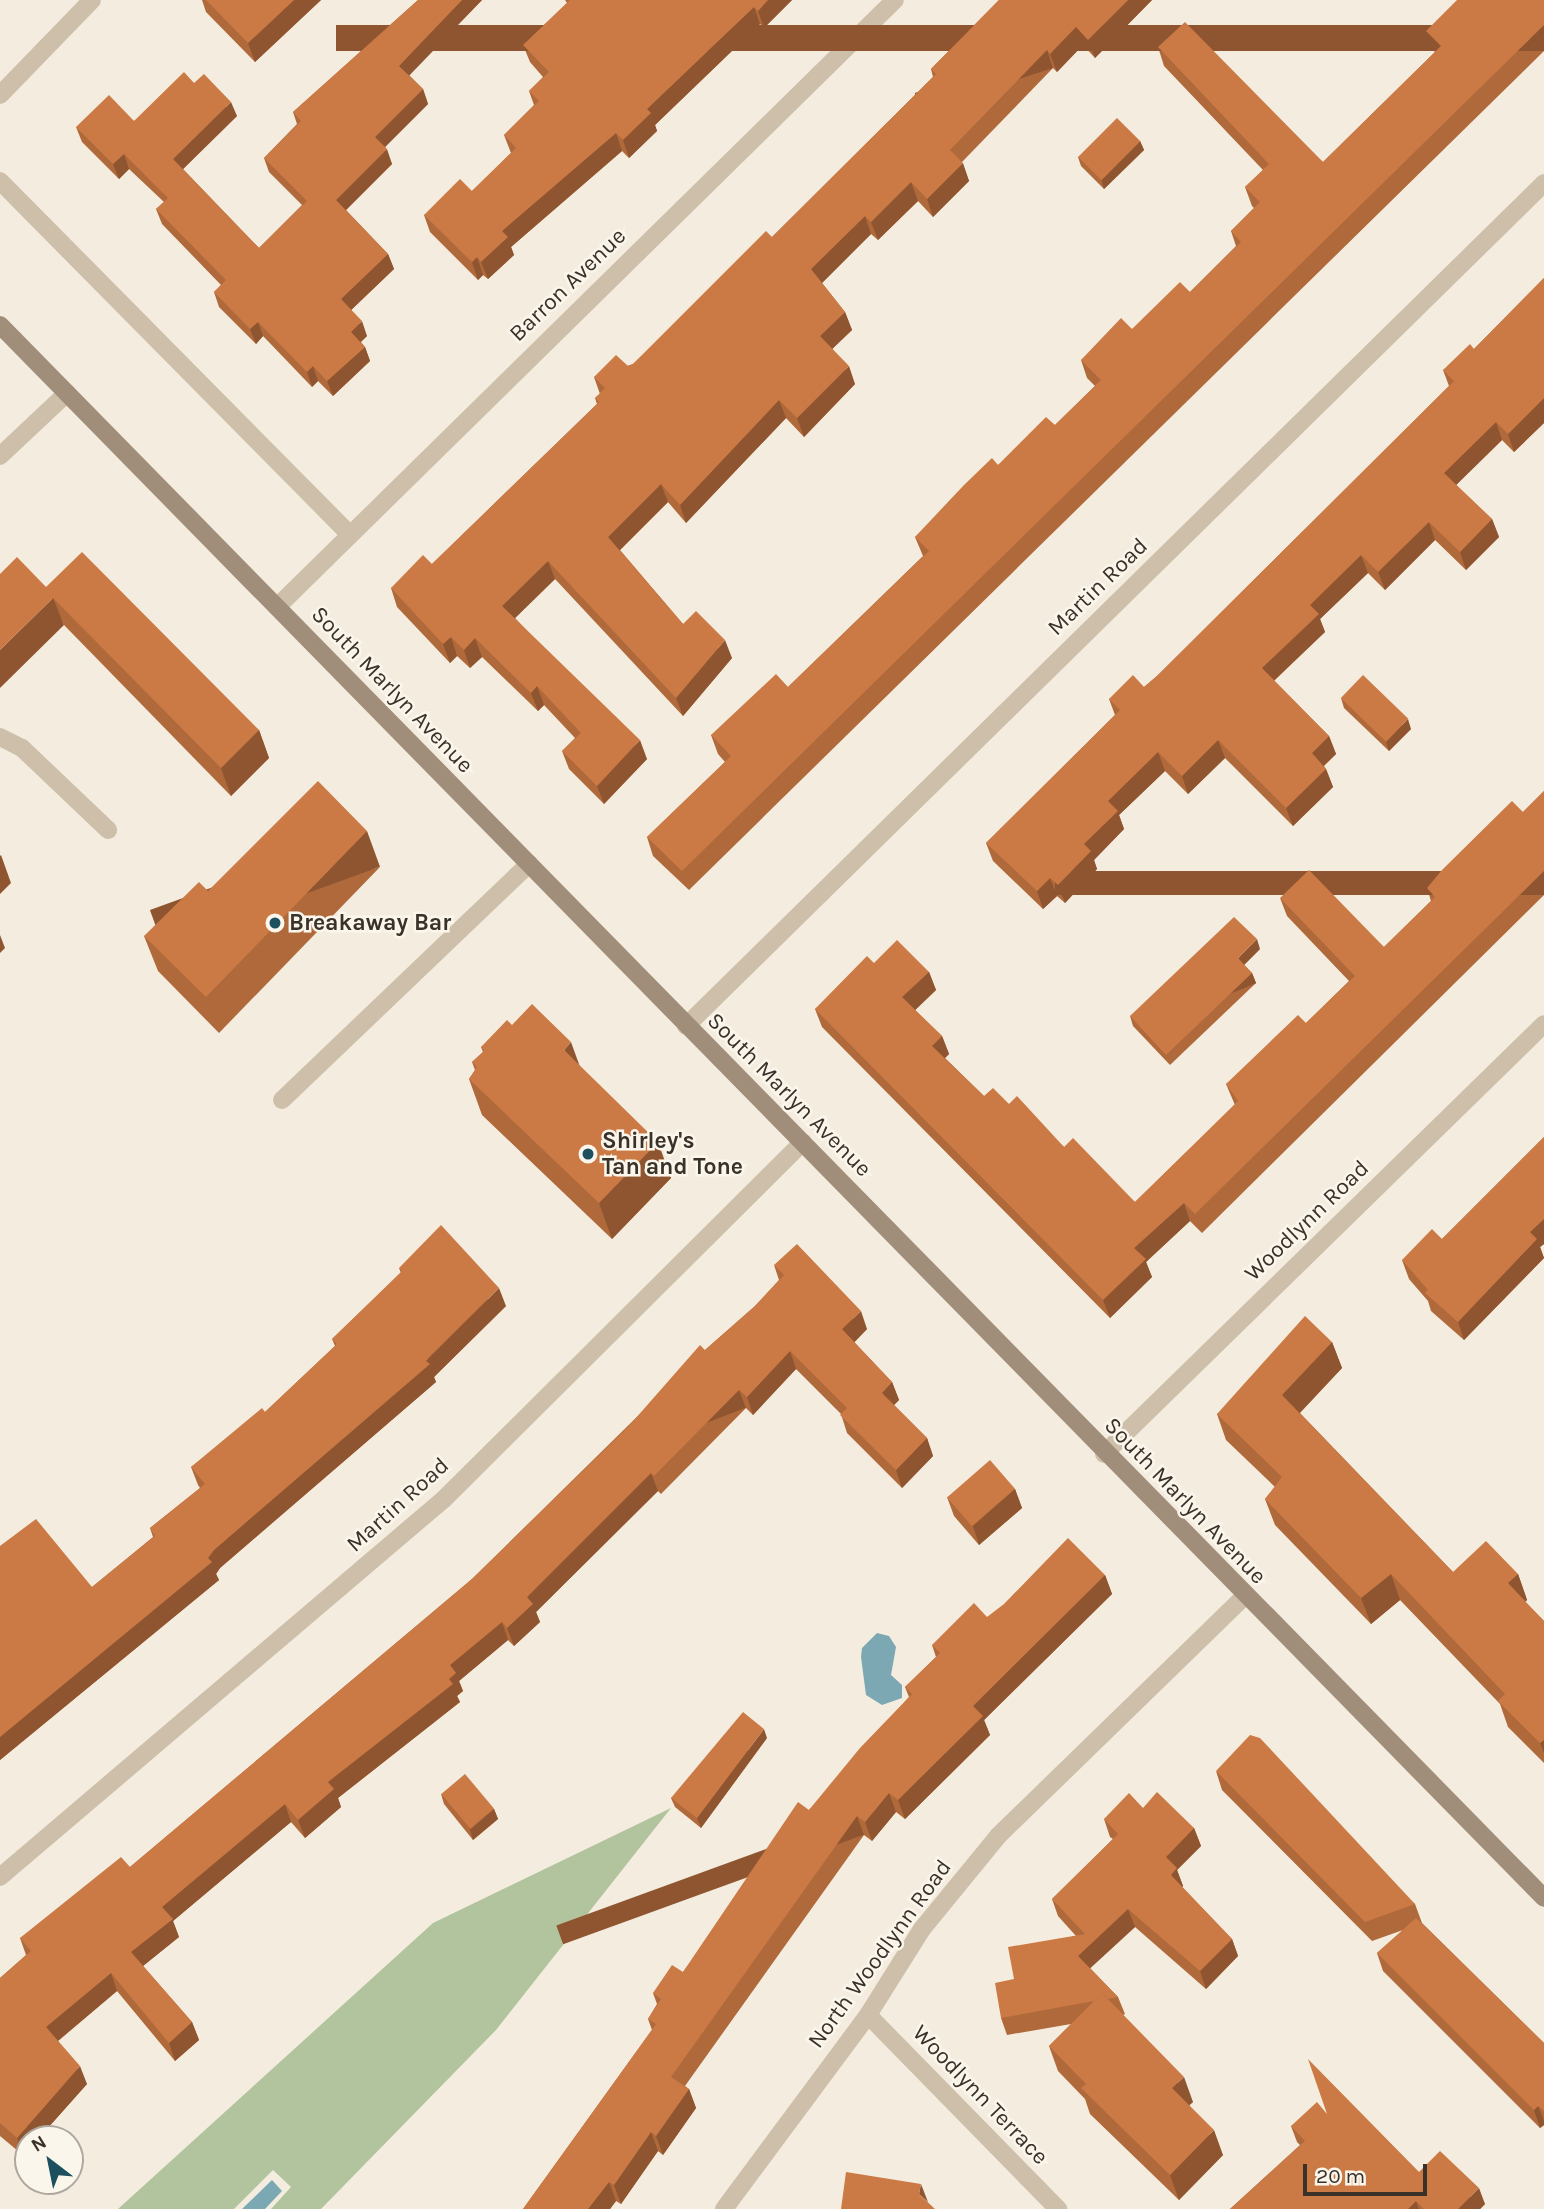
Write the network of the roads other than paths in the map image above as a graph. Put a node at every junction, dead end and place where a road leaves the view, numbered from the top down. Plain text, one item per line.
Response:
1 (92, 0) edge
2 (895, 0) edge
3 (0, 95) edge
4 (0, 181) edge
5 (1544, 183) edge
6 (0, 325) edge
7 (68, 393) junction
8 (0, 457) edge
9 (349, 534) junction
10 (277, 607) junction
11 (0, 737) edge
12 (108, 831) dead end
13 (528, 864) junction
14 (1544, 1024) edge
15 (686, 1026) junction
16 (282, 1100) dead end
17 (803, 1142) junction
18 (1104, 1454) junction
19 (1244, 1597) junction
20 (0, 1877) edge
21 (1544, 1898) edge
22 (868, 2015) junction
23 (724, 2209) edge
24 (1058, 2209) edge

1 - 3 street
2 - 9 street, Barron Avenue
4 - 9 street
5 - 15 street, Martin Road
6 - 7 street, South Marlyn Avenue
7 - 8 street
7 - 10 street, South Marlyn Avenue
9 - 10 street, Barron Avenue
10 - 13 street, South Marlyn Avenue
11 - 12 street
13 - 15 street, South Marlyn Avenue
13 - 16 street
14 - 18 street, Woodlynn Road
15 - 17 street, South Marlyn Avenue
17 - 18 street, South Marlyn Avenue
17 - 20 street, Martin Road
18 - 19 street, South Marlyn Avenue
19 - 21 street, South Marlyn Avenue
19 - 22 street, North Woodlynn Road
22 - 23 street, North Woodlynn Road
22 - 24 street, Woodlynn Terrace

